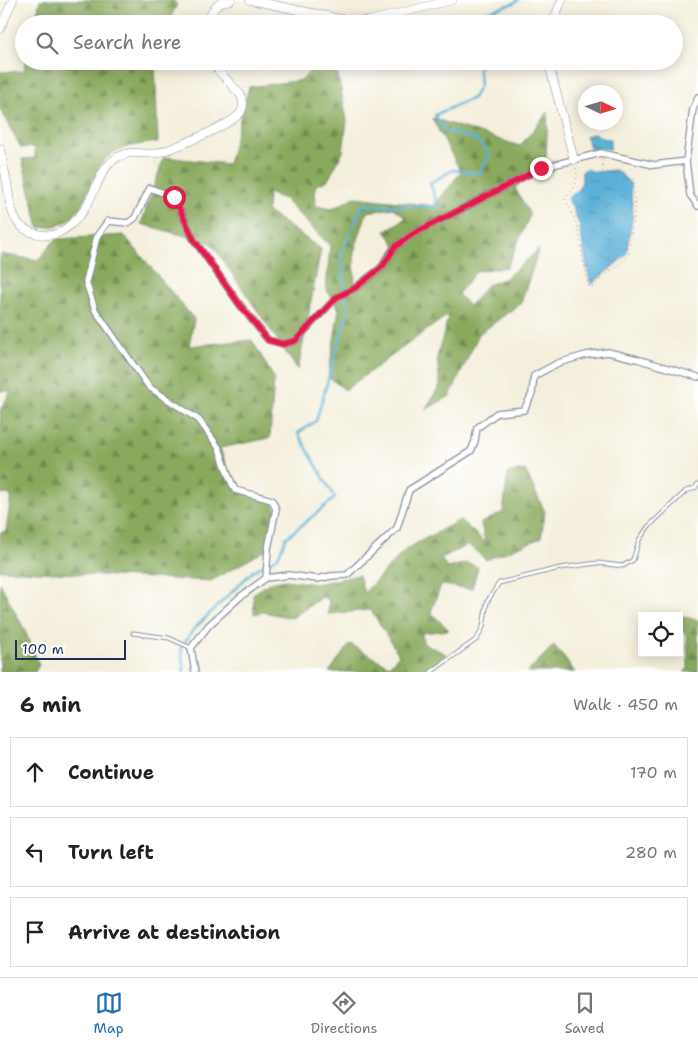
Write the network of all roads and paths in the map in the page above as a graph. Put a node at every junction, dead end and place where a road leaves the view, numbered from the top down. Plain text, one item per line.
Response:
1 (13, 0) edge
2 (231, 0) edge
3 (250, 0) edge
4 (452, 0) edge
5 (562, 0) edge
6 (210, 15) edge
7 (322, 15) edge
8 (392, 15) edge
9 (556, 15) edge
10 (0, 29) edge
11 (218, 70) edge
12 (551, 70) edge
13 (698, 97) edge
14 (0, 149) edge
15 (601, 153) junction
16 (151, 154) junction
17 (574, 160) junction
18 (631, 160) junction
19 (686, 161) junction
20 (174, 197) junction
21 (698, 206) edge
22 (610, 270) junction
23 (698, 377) edge
24 (698, 484) edge
25 (266, 578) junction
26 (134, 633) dead end
27 (191, 648) junction
28 (195, 672) edge
29 (431, 672) edge

1 - 10 street
2 - 6 street
3 - 7 street
4 - 8 street
5 - 9 street
11 - 16 street
12 - 17 street
13 - 19 street
14 - 16 street
15 - 17 street
15 - 18 street
15 - 22 path
16 - 20 path
17 - 20 street
17 - 22 path
18 - 19 street
18 - 22 path
19 - 21 street
20 - 25 street
23 - 25 street
24 - 29 lane
25 - 27 street
26 - 27 lane
27 - 28 street

